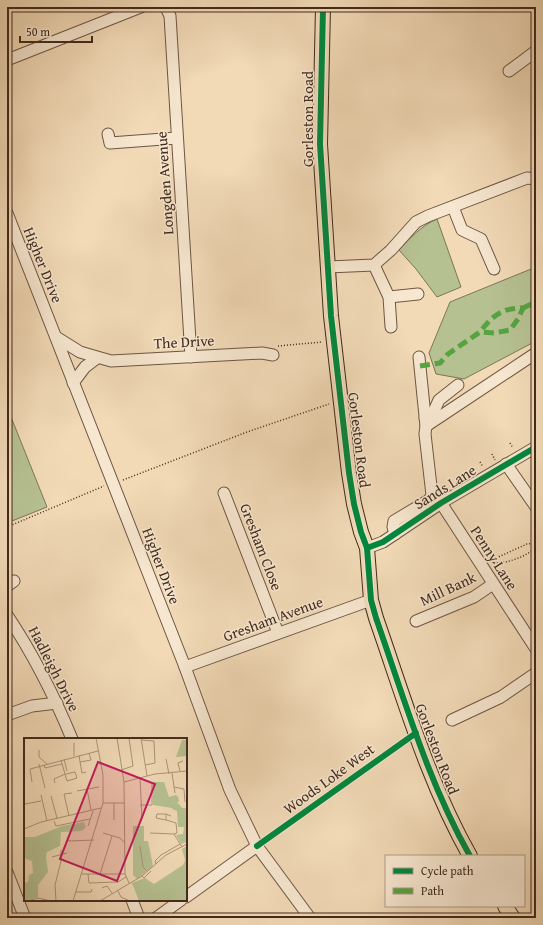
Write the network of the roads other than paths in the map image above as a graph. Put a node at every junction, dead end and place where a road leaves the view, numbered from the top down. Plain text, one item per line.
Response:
1 (141, 7) edge
2 (166, 7) edge
3 (323, 7) edge
4 (536, 51) edge
5 (7, 60) edge
6 (509, 71) dead end
7 (108, 134) dead end
8 (177, 138) junction
9 (536, 179) edge
10 (453, 207) junction
11 (7, 213) edge
12 (374, 265) junction
13 (328, 267) junction
14 (494, 269) dead end
15 (418, 294) dead end
16 (389, 297) junction
17 (391, 327) dead end
18 (56, 337) junction
19 (536, 353) edge
20 (273, 355) road end
21 (191, 357) junction
22 (420, 357) dead end
23 (97, 358) junction
24 (73, 383) junction
25 (458, 385) dead end
26 (426, 422) junction
27 (536, 447) edge
28 (506, 464) junction
29 (224, 493) dead end
30 (441, 503) junction
31 (536, 507) edge
32 (395, 534) junction
33 (367, 548) junction
34 (493, 584) junction
35 (370, 600) junction
36 (7, 615) edge
37 (416, 621) dead end
38 (278, 633) junction
39 (536, 649) edge
40 (185, 666) junction
41 (536, 673) edge
42 (57, 703) junction
43 (7, 716) edge
44 (452, 720) dead end
45 (72, 738) edge
46 (257, 846) junction
47 (469, 855) edge
48 (7, 872) edge
49 (187, 896) edge
50 (132, 901) edge
51 (180, 901) edge
52 (506, 907) edge
53 (25, 918) edge
54 (138, 918) edge
55 (156, 918) edge
56 (310, 918) edge
57 (513, 918) edge

1 - 5 street
2 - 8 street, Longden Avenue
3 - 13 main road, Gorleston Road
4 - 6 street
7 - 8 street
8 - 21 street, Longden Avenue
9 - 10 street
10 - 12 street
10 - 14 street
11 - 18 street, Higher Drive
12 - 13 street
12 - 16 street
13 - 33 main road, Gorleston Road
15 - 16 street
16 - 17 street
18 - 23 street, The Drive
18 - 24 street, Higher Drive
19 - 26 street
20 - 21 street, The Drive
21 - 23 street, The Drive
22 - 26 street
23 - 24 street
24 - 40 street, Higher Drive
25 - 26 street
26 - 32 street
27 - 28 street, Sands Lane
28 - 30 street, Sands Lane
28 - 31 street
29 - 38 street, Gresham Close
30 - 32 street, Sands Lane
30 - 34 street, Penny Lane
32 - 33 street, Sands Lane
33 - 35 main road, Gorleston Road
34 - 37 street, Mill Bank
34 - 39 street, Penny Lane
35 - 38 street, Gresham Avenue
35 - 47 main road, Gorleston Road
36 - 42 street, Hadleigh Drive
38 - 40 street, Gresham Avenue
40 - 46 street, Higher Drive
41 - 44 street
42 - 43 street
42 - 45 street, Hadleigh Drive
46 - 49 street
46 - 56 street, Higher Drive
48 - 53 street
50 - 54 street
51 - 55 street
52 - 57 main road

